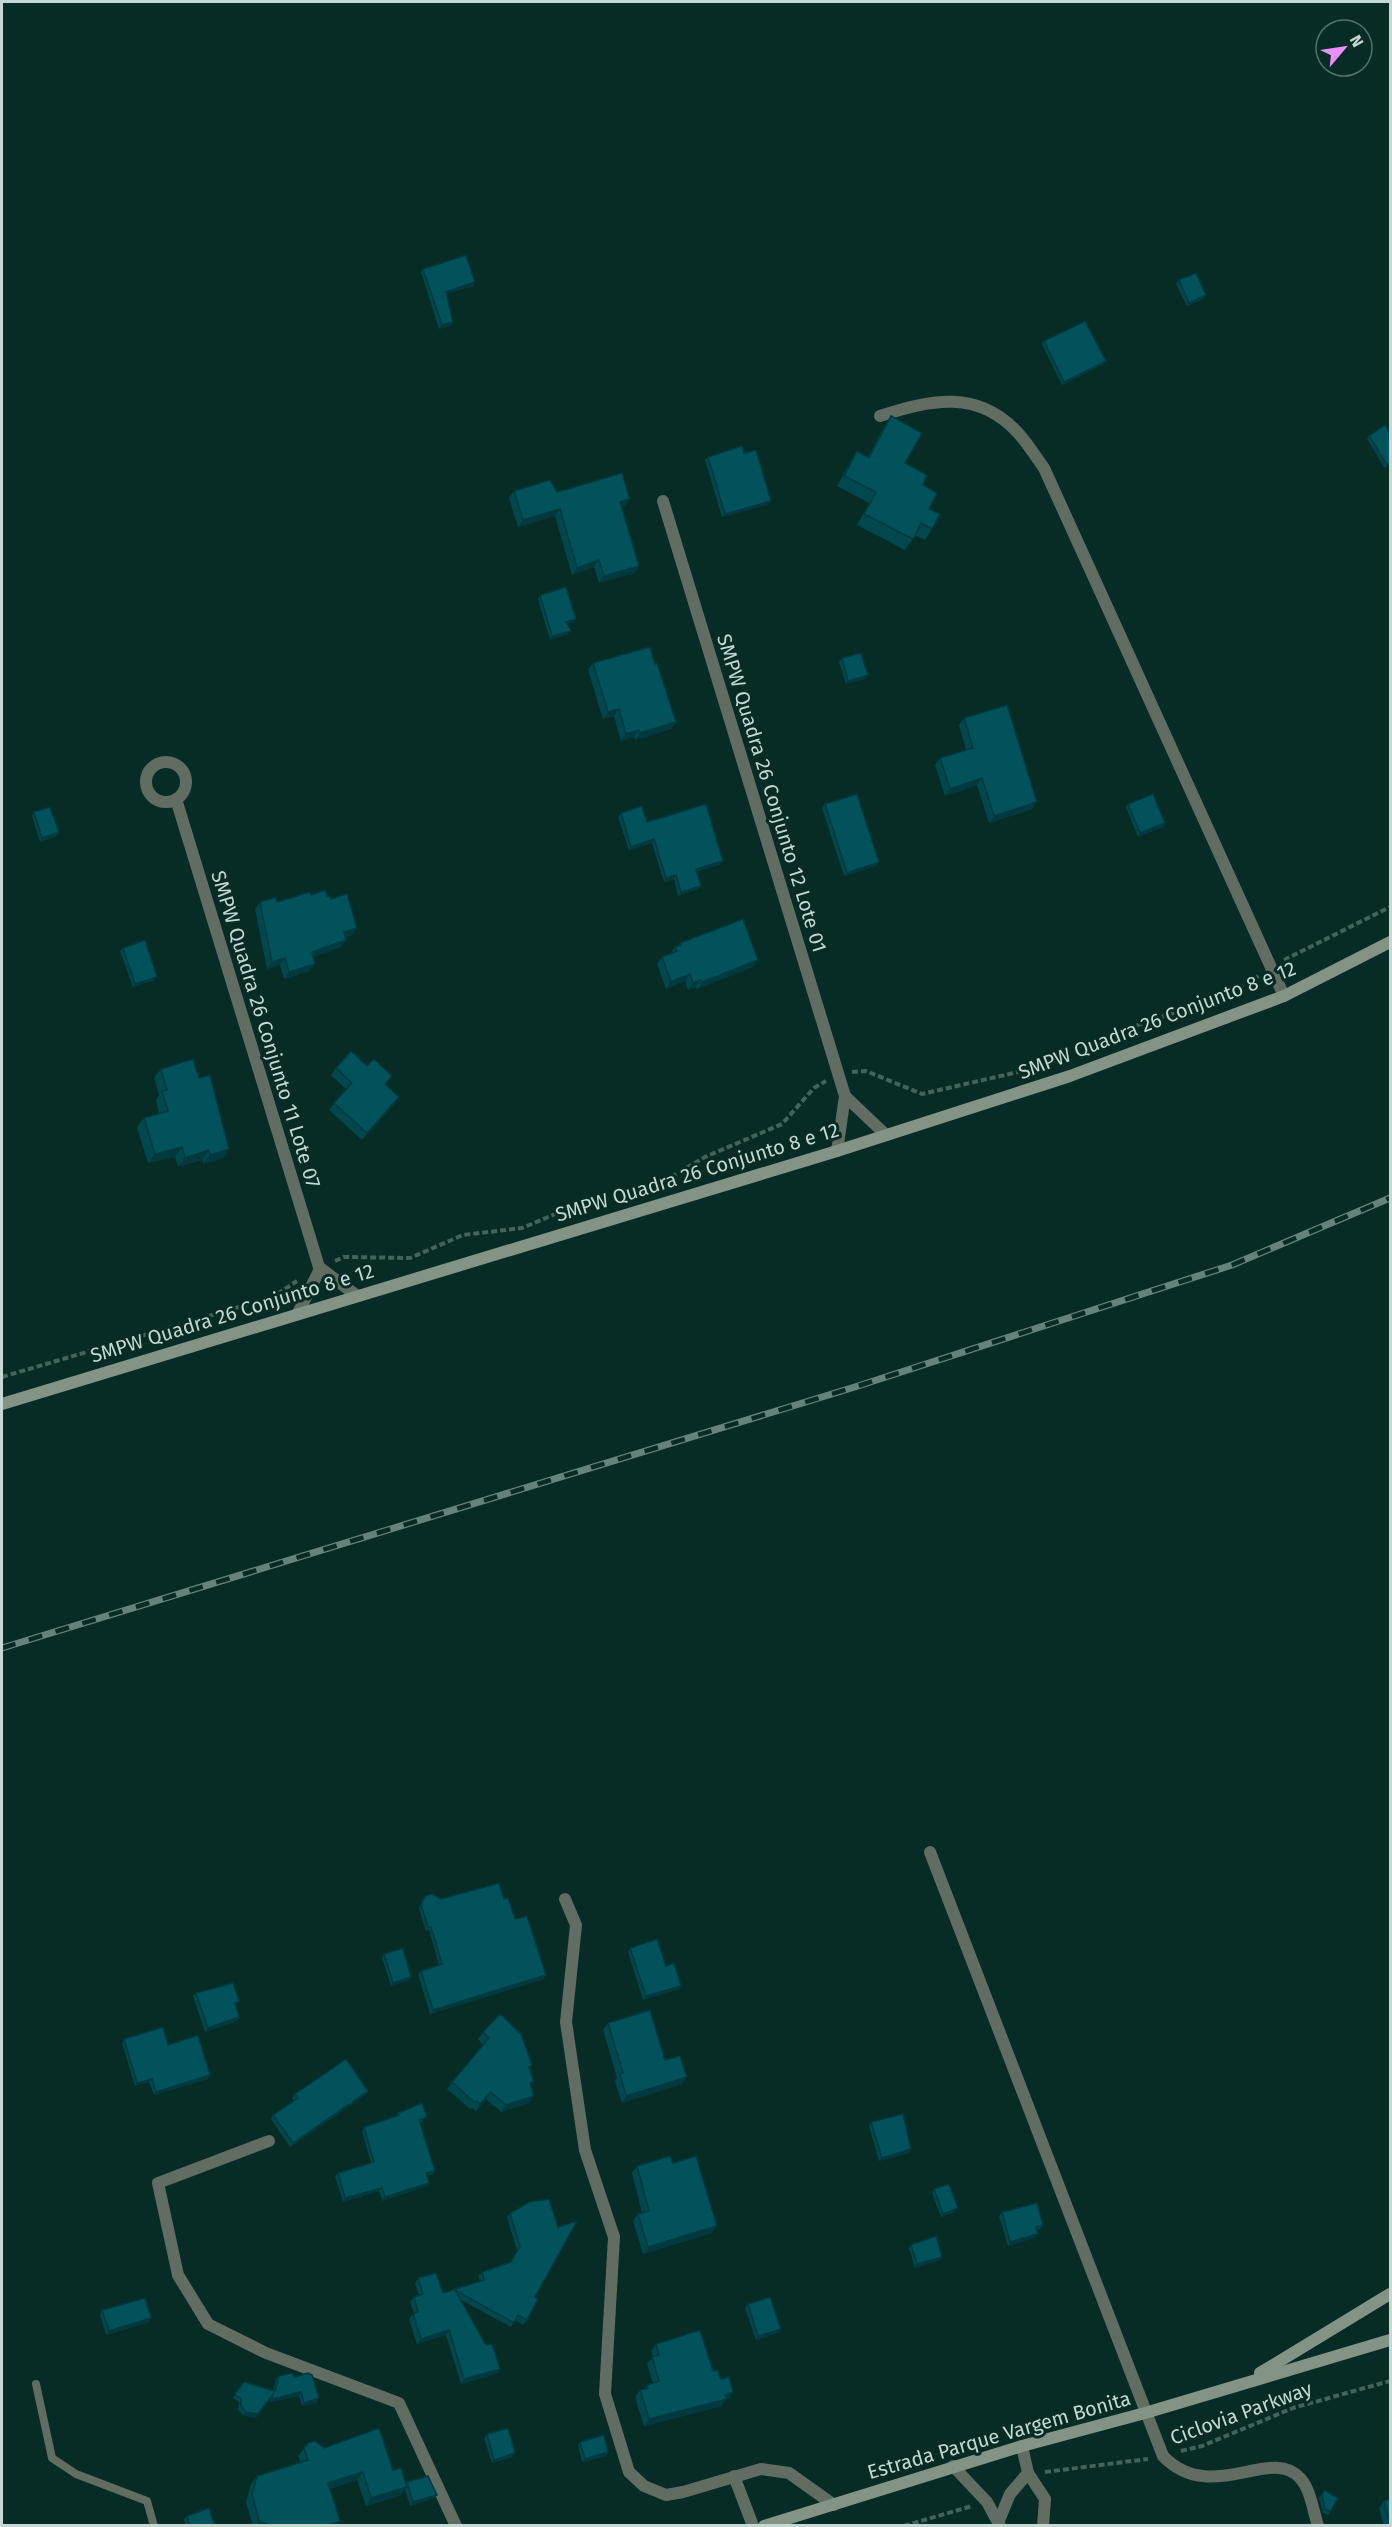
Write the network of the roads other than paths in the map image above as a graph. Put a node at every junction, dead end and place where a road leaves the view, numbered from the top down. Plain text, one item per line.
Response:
1 (880, 416) dead end
2 (663, 501) dead end
3 (176, 799) dead end
4 (1390, 942) edge
5 (1284, 996) junction
6 (845, 1096) junction
7 (886, 1135) junction
8 (837, 1151) junction
9 (320, 1268) junction
10 (356, 1295) junction
11 (298, 1313) junction
12 (2, 1404) edge
13 (930, 1852) dead end
14 (565, 1899) dead end
15 (268, 2141) dead end
16 (1390, 2294) edge
17 (1390, 2340) edge
18 (1246, 2382) junction
19 (36, 2384) dead end
20 (1145, 2413) junction
21 (1022, 2446) junction
22 (953, 2466) junction
23 (1028, 2473) junction
24 (734, 2476) junction
25 (834, 2505) junction
26 (999, 2524) edge
27 (154, 2526) edge
28 (456, 2526) edge
29 (753, 2526) edge
30 (764, 2526) edge
31 (1043, 2526) edge
32 (1318, 2526) edge

1 - 5 street
2 - 6 street, SMPW Quadra 26 Conjunto 12 Lote 01
3 - 9 street, SMPW Quadra 26 Conjunto 11 Lote 07
4 - 5 street, SMPW Quadra 26 Conjunto 8 e 12
5 - 7 street, SMPW Quadra 26 Conjunto 8 e 12
6 - 7 street, SMPW Quadra 26 Conjunto 12 Lote 01
6 - 8 street, SMPW Quadra 26 Conjunto 12 Lote 01
7 - 8 street, SMPW Quadra 26 Conjunto 8 e 12
8 - 10 street, SMPW Quadra 26 Conjunto 8 e 12
9 - 10 street
9 - 11 street
10 - 11 street, SMPW Quadra 26 Conjunto 8 e 12
11 - 12 street, SMPW Quadra 26 Conjunto 8 e 12
13 - 20 street
14 - 24 street
15 - 28 street
16 - 18 street, Estrada Parque Vargem Bonita
17 - 18 street, Estrada Parque Vargem Bonita
18 - 20 street, Estrada Parque Vargem Bonita
19 - 27 lane
20 - 21 street, Estrada Parque Vargem Bonita
20 - 32 street
21 - 22 street, Estrada Parque Vargem Bonita
21 - 23 street
22 - 25 street, Estrada Parque Vargem Bonita
22 - 26 street
23 - 26 street
23 - 31 street
24 - 25 street
24 - 29 street
25 - 30 street, Estrada Parque Vargem Bonita

